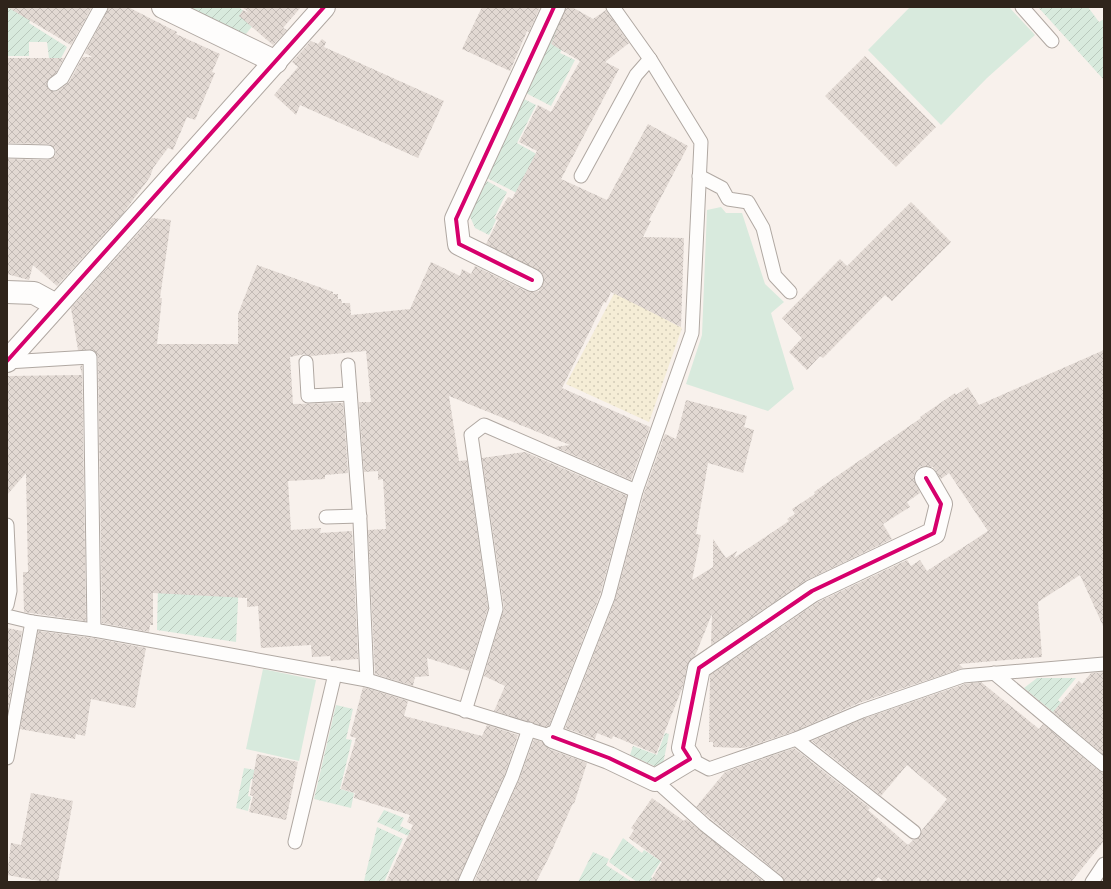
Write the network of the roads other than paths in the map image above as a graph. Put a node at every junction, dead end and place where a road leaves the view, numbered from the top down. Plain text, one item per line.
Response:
1 (101, 7) edge
2 (163, 7) edge
3 (324, 7) edge
4 (554, 7) edge
5 (613, 7) edge
6 (1022, 7) edge
7 (1052, 41) dead end
8 (650, 59) junction
9 (276, 62) junction
10 (54, 84) dead end
11 (7, 151) edge
12 (48, 152) dead end
13 (581, 176) dead end
14 (699, 176) junction
15 (532, 280) dead end
16 (7, 292) edge
17 (790, 292) dead end
18 (56, 305) junction
19 (7, 361) edge
20 (306, 362) dead end
21 (348, 365) dead end
22 (350, 394) junction
23 (926, 478) dead end
24 (636, 491) junction
25 (360, 516) junction
26 (326, 517) dead end
27 (7, 525) edge
28 (7, 605) edge
29 (7, 616) edge
30 (32, 622) junction
31 (94, 630) junction
32 (1104, 664) edge
33 (994, 673) junction
34 (336, 674) junction
35 (368, 680) junction
36 (464, 711) junction
37 (529, 729) junction
38 (553, 737) junction
39 (796, 739) junction
40 (7, 758) edge
41 (690, 759) junction
42 (1104, 765) edge
43 (655, 780) junction
44 (914, 832) dead end
45 (295, 842) dead end
46 (1104, 864) edge
47 (465, 882) edge
48 (777, 882) edge
49 (1092, 882) edge

1 - 10 lane
2 - 9 street
3 - 9 street
4 - 15 street
5 - 8 lane
6 - 7 lane
8 - 13 lane
8 - 14 lane
9 - 18 street
11 - 12 lane
14 - 17 lane
14 - 24 lane
16 - 18 street
18 - 19 street
19 - 31 lane
20 - 22 lane
21 - 22 lane
22 - 25 lane
23 - 41 street
24 - 36 lane
24 - 38 lane
25 - 26 lane
25 - 35 lane
27 - 28 lane
29 - 30 lane
30 - 31 lane
30 - 40 lane
31 - 34 lane
32 - 33 lane
33 - 39 lane
33 - 42 lane
34 - 35 lane
34 - 45 lane
35 - 36 lane
36 - 37 lane
37 - 38 lane
37 - 47 lane
38 - 43 street
39 - 41 lane
39 - 44 lane
41 - 43 street
43 - 48 lane
46 - 49 lane

